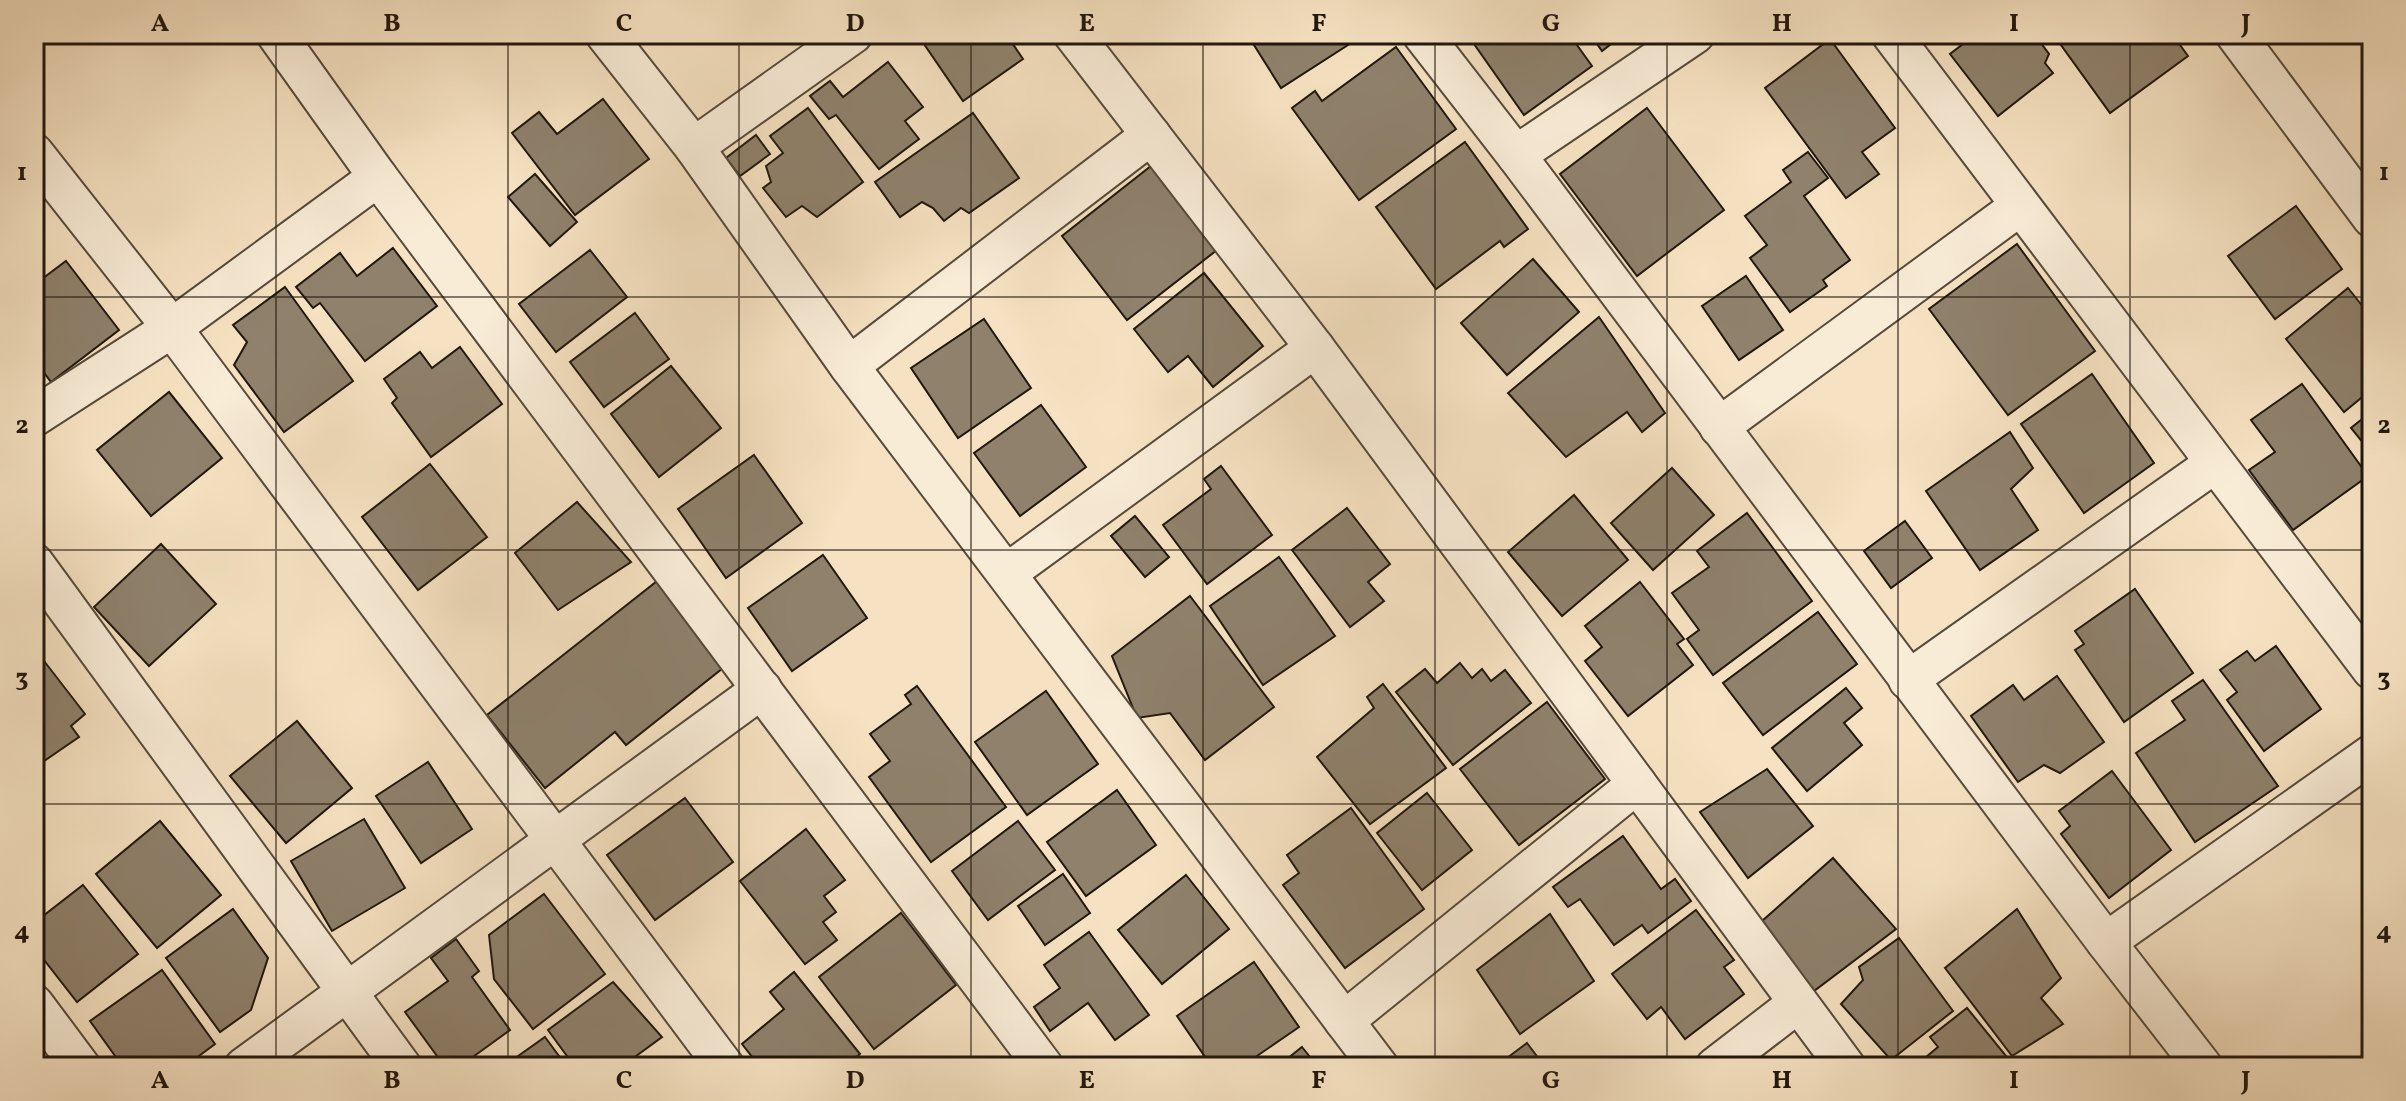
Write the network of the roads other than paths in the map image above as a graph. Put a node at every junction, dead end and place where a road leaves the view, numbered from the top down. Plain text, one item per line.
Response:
1 (276, 34) edge
2 (605, 34) edge
3 (853, 34) edge
4 (1073, 34) edge
5 (1422, 34) edge
6 (1695, 34) edge
7 (1891, 34) edge
8 (2235, 34) edge
9 (1151, 135) junction
10 (694, 147) junction
11 (34, 153) edge
12 (1516, 155) junction
13 (378, 177) junction
14 (2020, 206) junction
15 (2372, 218) edge
16 (172, 328) junction
17 (1315, 348) junction
18 (849, 366) junction
19 (34, 417) edge
20 (1719, 427) junction
21 (2214, 464) junction
22 (34, 563) edge
23 (1007, 573) junction
24 (2372, 670) edge
25 (1908, 680) junction
26 (762, 689) junction
27 (2372, 754) edge
28 (1637, 784) junction
29 (556, 840) junction
30 (2106, 942) junction
31 (346, 993) junction
32 (1798, 1003) junction
33 (34, 1004) edge
34 (1344, 1021) junction
35 (81, 1067) edge
36 (244, 1067) edge
37 (402, 1067) edge
38 (725, 1067) edge
39 (1044, 1067) edge
40 (1379, 1067) edge
41 (1715, 1067) edge
42 (1846, 1067) edge
43 (2203, 1067) edge

1 - 13 street
2 - 10 street
3 - 10 street
4 - 9 street
5 - 12 street
6 - 12 street
7 - 14 street
8 - 15 street
9 - 17 street
9 - 18 street
10 - 18 street
11 - 16 street
12 - 20 street
13 - 16 street
13 - 26 street
14 - 20 street
14 - 21 street
16 - 19 street
16 - 29 street
17 - 23 street
17 - 28 street
18 - 23 street
20 - 25 street
21 - 24 street
21 - 25 street
22 - 31 street
23 - 34 street
25 - 30 street
26 - 29 street
26 - 39 street
27 - 30 street
28 - 32 street
28 - 34 street
29 - 31 street
29 - 38 street
30 - 43 street
31 - 36 street
31 - 37 street
32 - 41 street
32 - 42 street
33 - 35 street
34 - 40 street

